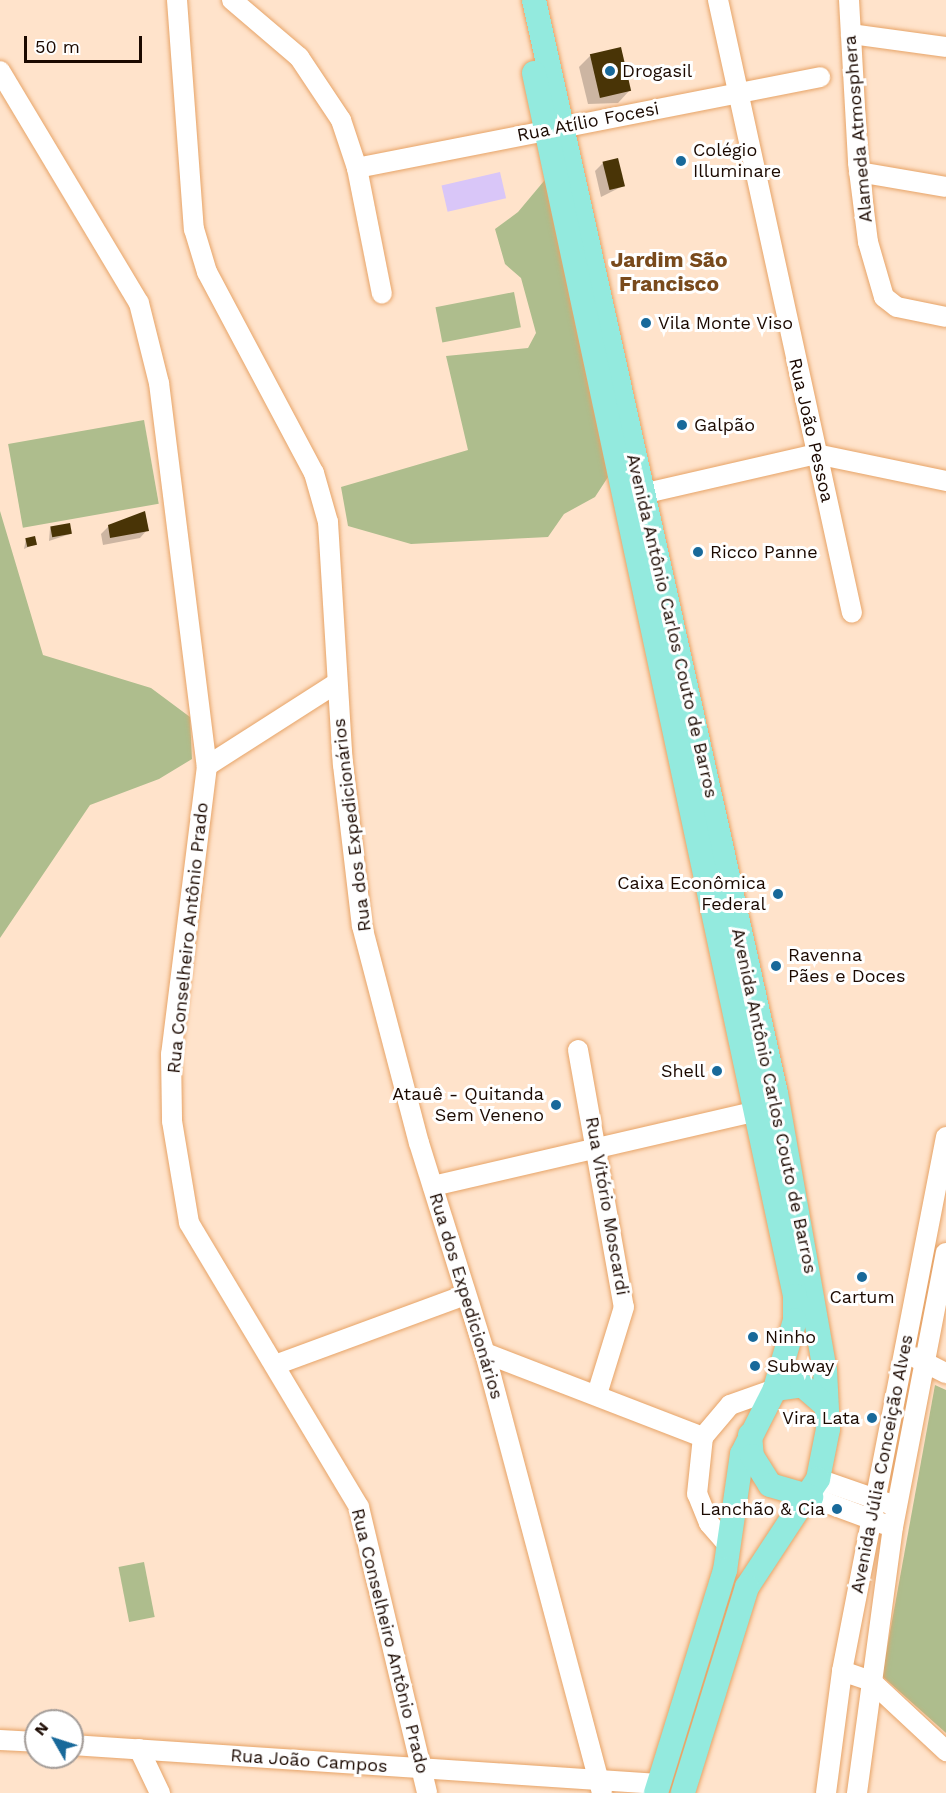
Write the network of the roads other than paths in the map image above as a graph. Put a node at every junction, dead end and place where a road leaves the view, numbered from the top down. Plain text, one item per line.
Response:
1 (177, 0) edge
2 (232, 0) edge
3 (519, 0) edge
4 (534, 0) edge
5 (718, 0) edge
6 (849, 0) edge
7 (851, 34) junction
8 (946, 47) edge
9 (0, 71) edge
10 (820, 77) dead end
11 (736, 93) junction
12 (554, 128) junction
13 (357, 168) junction
14 (859, 172) junction
15 (946, 187) edge
16 (382, 294) dead end
17 (946, 317) edge
18 (816, 454) junction
19 (946, 481) edge
20 (642, 494) junction
21 (852, 613) dead end
22 (337, 683) junction
23 (207, 766) junction
24 (578, 1050) dead end
25 (758, 1112) junction
26 (946, 1141) edge
27 (598, 1149) junction
28 (433, 1186) junction
29 (946, 1253) edge
30 (466, 1295) junction
31 (903, 1352) junction
32 (485, 1353) junction
33 (923, 1361) junction
34 (278, 1364) junction
35 (946, 1373) edge
36 (775, 1389) junction
37 (597, 1395) junction
38 (826, 1406) junction
39 (750, 1433) junction
40 (703, 1437) junction
41 (814, 1488) junction
42 (877, 1500) junction
43 (898, 1507) junction
44 (872, 1520) junction
45 (893, 1527) junction
46 (728, 1545) junction
47 (842, 1671) junction
48 (871, 1681) junction
49 (0, 1740) edge
50 (24, 1741) edge
51 (84, 1746) edge
52 (139, 1749) junction
53 (946, 1750) edge
54 (423, 1770) junction
55 (601, 1787) edge
56 (657, 1789) edge
57 (160, 1793) edge
58 (427, 1793) edge
59 (683, 1793) edge
60 (826, 1793) edge
61 (857, 1793) edge

1 - 22 street, Rua dos Expedicionários
2 - 13 street
3 - 12 main road, Avenida Antônio Carlos Couto de Barros
4 - 12 main road, Avenida Antônio Carlos Couto de Barros
5 - 11 street, Rua João Pessoa
6 - 7 street, Alameda Atmosphera
7 - 8 street
7 - 14 street, Alameda Atmosphera
9 - 23 street, Rua Conselheiro Antônio Prado
10 - 11 street, Rua Atílio Focesi
11 - 12 street, Rua Atílio Focesi
11 - 18 street, Rua João Pessoa
12 - 13 street, Rua Atílio Focesi
12 - 20 main road, Avenida Antônio Carlos Couto de Barros
12 - 25 main road, Avenida Antônio Carlos Couto de Barros
13 - 16 street
14 - 15 street
14 - 17 street, Alameda Atmosphera
18 - 19 street
18 - 20 street
18 - 21 street, Rua João Pessoa
20 - 38 main road, Avenida Antônio Carlos Couto de Barros
22 - 23 street
22 - 28 street, Rua dos Expedicionários
23 - 34 street, Rua Conselheiro Antônio Prado
24 - 27 street, Rua Vitório Moscardi
25 - 27 street
25 - 36 main road, Avenida Antônio Carlos Couto de Barros
26 - 31 street, Avenida Júlia Conceição Alves
27 - 28 street
27 - 37 street, Rua Vitório Moscardi
28 - 30 street, Rua dos Expedicionários
29 - 33 street, Avenida Júlia Conceição Alves
30 - 32 street, Rua dos Expedicionários
30 - 34 street
31 - 33 street
31 - 42 street, Avenida Júlia Conceição Alves
32 - 37 street
32 - 55 street, Rua dos Expedicionários
33 - 35 street
33 - 43 street, Avenida Júlia Conceição Alves
34 - 54 street, Rua Conselheiro Antônio Prado
36 - 38 main road
36 - 39 main road, Avenida Antônio Carlos Couto de Barros
36 - 40 street
37 - 40 street
38 - 41 main road, Avenida Antônio Carlos Couto de Barros
39 - 41 main road
39 - 46 main road, Avenida Antônio Carlos Couto de Barros
40 - 46 street
41 - 42 street
41 - 44 street
41 - 59 main road
42 - 43 street
42 - 44 street, Avenida Júlia Conceição Alves
43 - 45 street, Avenida Júlia Conceição Alves
44 - 45 street
44 - 47 street, Avenida Júlia Conceição Alves
45 - 48 street, Avenida Júlia Conceição Alves
46 - 56 main road, Avenida Antônio Carlos Couto de Barros
47 - 48 street
47 - 60 street, Avenida Júlia Conceição Alves
48 - 53 street
48 - 61 street, Avenida Júlia Conceição Alves
49 - 50 street
51 - 52 street, Rua João Campos
52 - 54 street, Rua João Campos
52 - 57 street
54 - 55 street, Rua João Campos
54 - 58 street, Rua Conselheiro Antônio Prado
55 - 56 street, Rua João Campos

